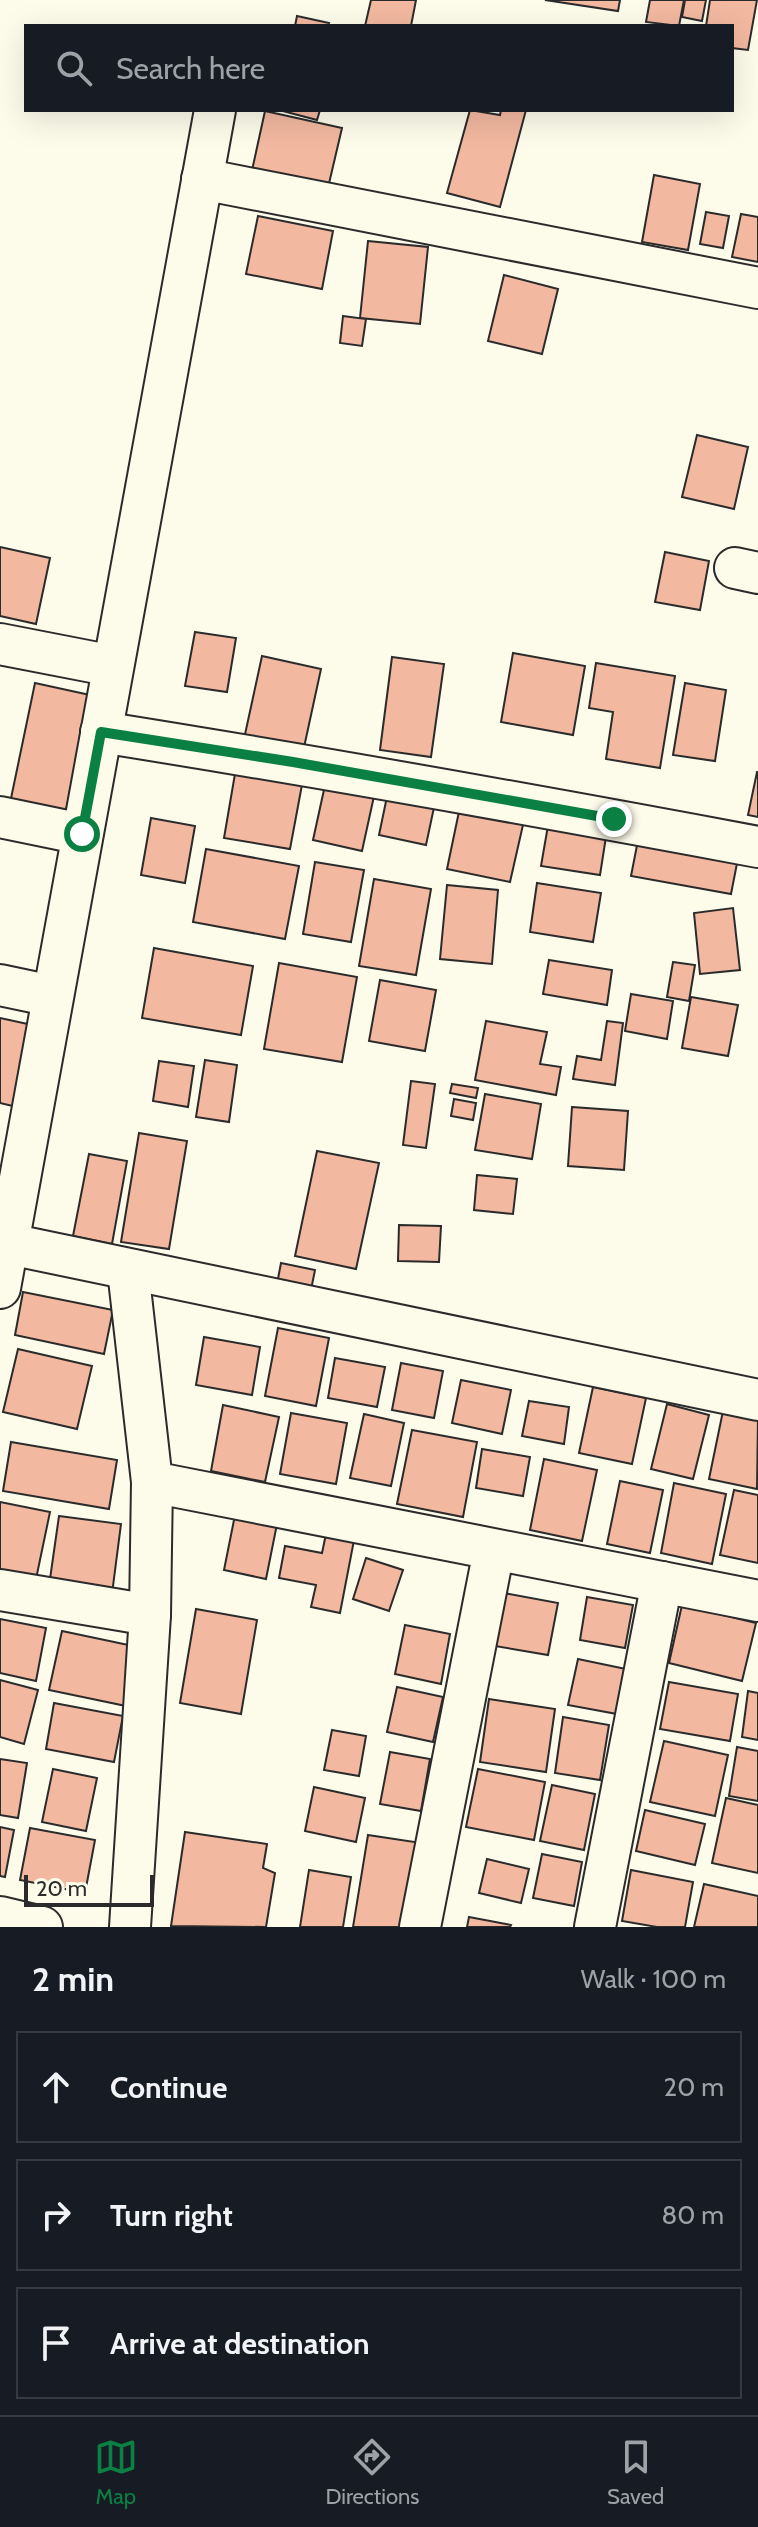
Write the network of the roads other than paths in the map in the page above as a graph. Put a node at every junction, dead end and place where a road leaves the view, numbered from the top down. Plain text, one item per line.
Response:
1 (215, 112) edge
2 (202, 179) junction
3 (758, 288) edge
4 (0, 644) edge
5 (113, 666) junction
6 (101, 732) junction
7 (0, 817) edge
8 (82, 834) junction
9 (758, 847) edge
10 (0, 985) edge
11 (52, 996) junction
12 (3, 1243) edge
13 (128, 1270) junction
14 (0, 1288) edge
15 (758, 1400) edge
16 (152, 1482) junction
17 (494, 1550) junction
18 (662, 1582) junction
19 (0, 1590) edge
20 (758, 1601) edge
21 (150, 1615) junction
22 (0, 1917) edge
23 (42, 1927) edge
24 (130, 1927) edge
25 (420, 1927) edge
26 (595, 1927) edge

1 - 2 street
2 - 3 street
2 - 5 street
4 - 5 street
5 - 6 street
6 - 8 street
6 - 9 street
7 - 8 street
8 - 11 street
10 - 11 street
11 - 12 street
12 - 13 street
12 - 14 street
13 - 15 street
13 - 16 street
16 - 17 street
16 - 21 street
17 - 18 street
17 - 25 street
18 - 20 street
18 - 26 street
19 - 21 street
21 - 24 street
22 - 23 street

